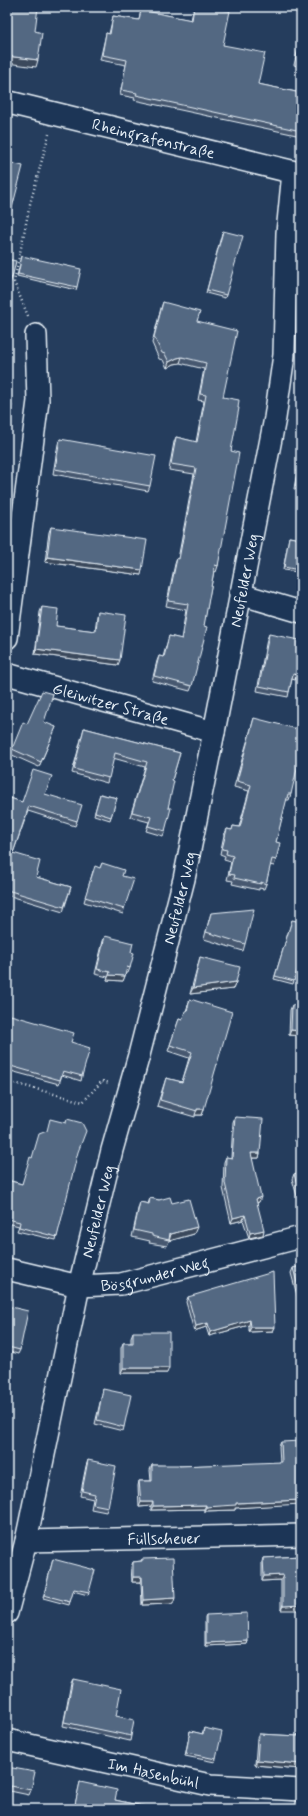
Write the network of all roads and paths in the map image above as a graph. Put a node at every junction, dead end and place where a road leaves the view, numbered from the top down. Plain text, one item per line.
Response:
1 (7, 102) edge
2 (54, 114) junction
3 (297, 173) edge
4 (36, 335) joint
5 (240, 594) junction
6 (301, 612) edge
7 (7, 638) edge
8 (7, 674) edge
9 (214, 732) junction
10 (7, 1081) edge
11 (130, 1088) junction
12 (301, 1237) edge
13 (7, 1269) edge
14 (79, 1286) junction
15 (301, 1535) edge
16 (26, 1541) junction
17 (7, 1613) edge
18 (7, 1740) edge
19 (301, 1790) edge

1 - 2 street, Rheingrafenstraße
2 - 3 street, Rheingrafenstraße
2 - 4 path
3 - 5 street, Neufelder Weg
4 - 7 street
5 - 6 street
5 - 9 street, Neufelder Weg
8 - 9 street, Gleiwitzer Straße
9 - 11 street, Neufelder Weg
10 - 11 path
11 - 14 street, Neufelder Weg
12 - 14 street, Bösgrunder Weg
13 - 14 street, Bösgrunder Weg
14 - 16 street, Neufelder Weg
15 - 16 street, Füllscheuer
16 - 17 street, Neufelder Weg
18 - 19 street, Im Hasenbühl

